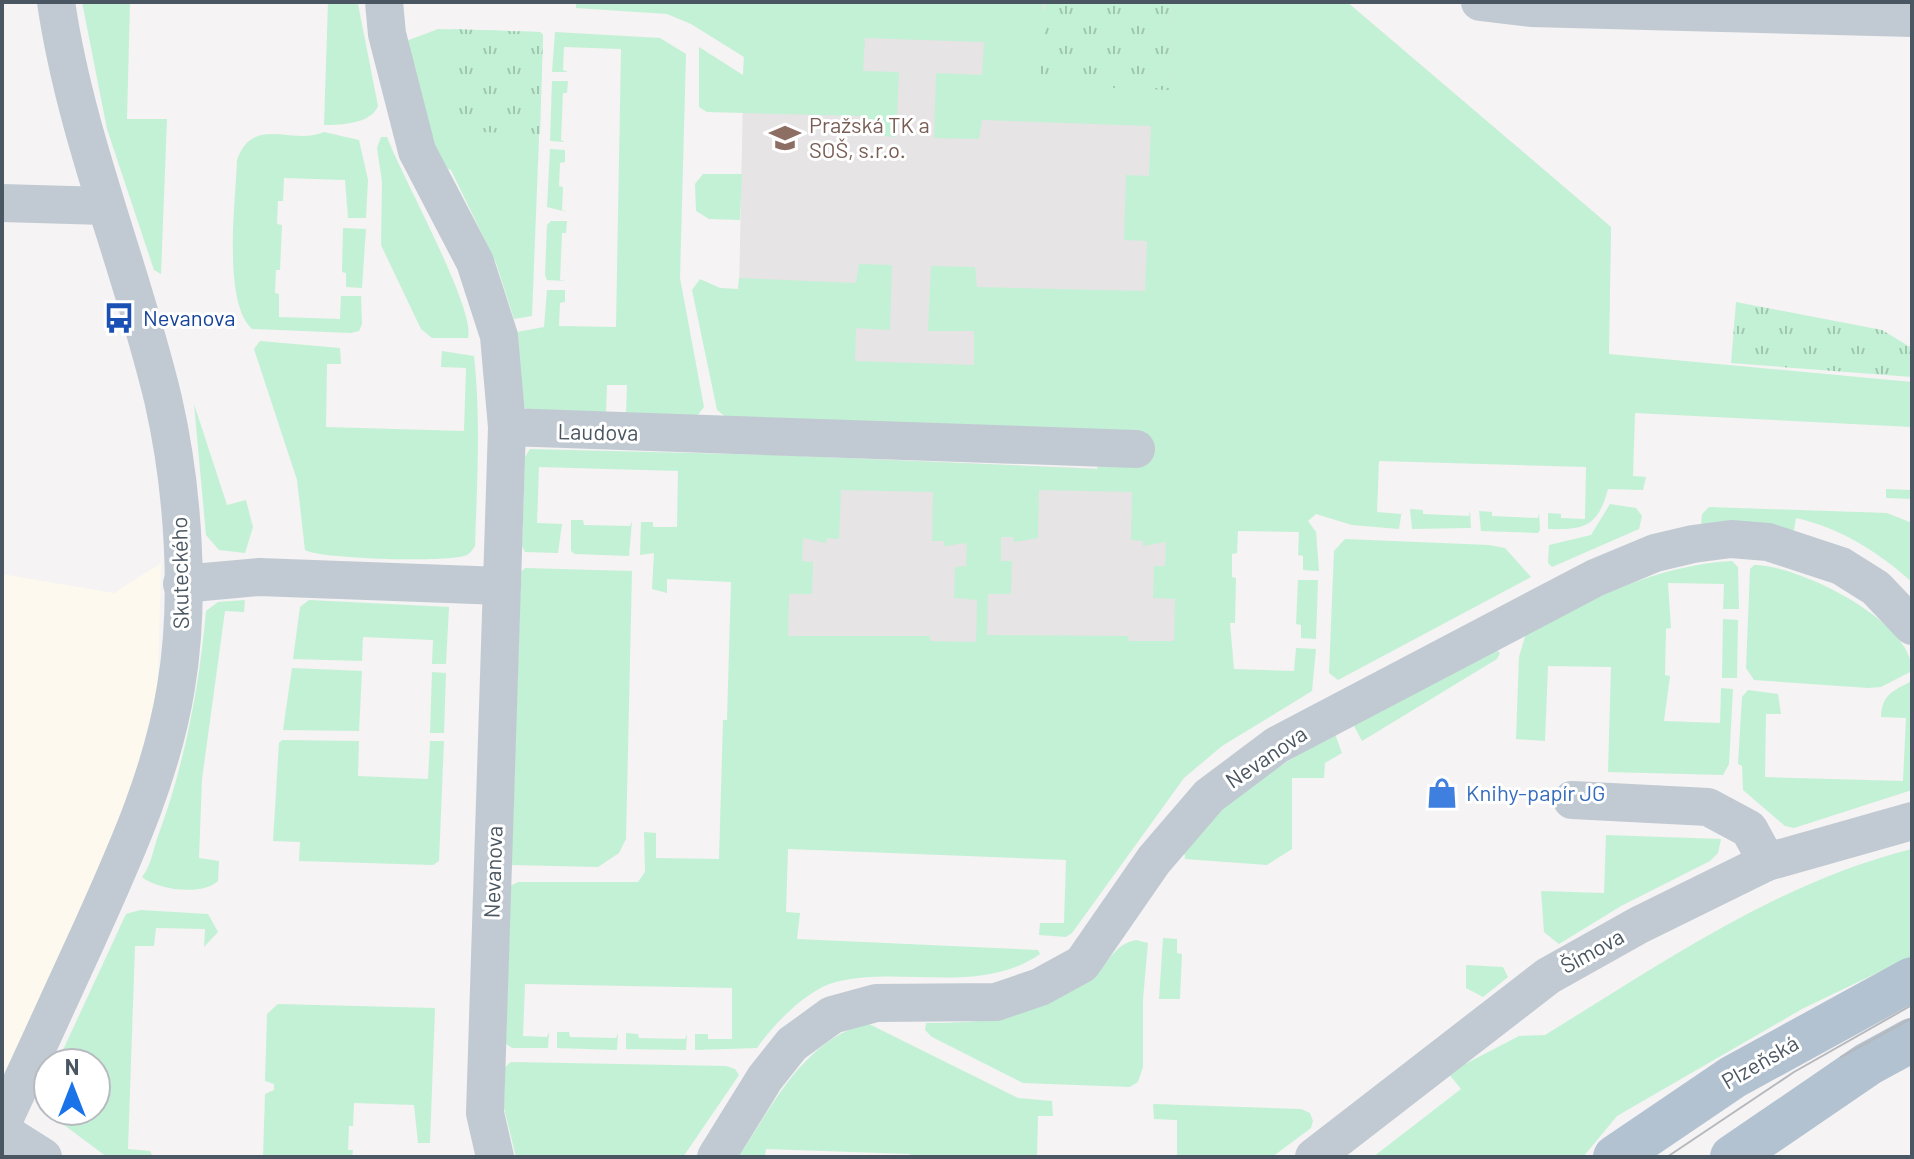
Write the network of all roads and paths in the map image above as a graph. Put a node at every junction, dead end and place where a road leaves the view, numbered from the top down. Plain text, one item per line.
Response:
1 (56, 2) edge
2 (384, 2) edge
3 (1480, 2) edge
4 (1912, 18) edge
5 (2, 203) edge
6 (105, 206) junction
7 (507, 427) junction
8 (1136, 449) dead end
9 (182, 584) junction
10 (502, 586) junction
11 (1912, 626) edge
12 (1572, 800) dead end
13 (1912, 821) edge
14 (1767, 862) junction
15 (1912, 979) edge
16 (1912, 1040) edge
17 (2, 1124) edge
18 (2, 1131) edge
19 (43, 1157) edge
20 (495, 1157) edge
21 (716, 1157) edge
22 (1314, 1157) edge
23 (1615, 1157) edge
24 (1732, 1157) edge

1 - 6 street, Skuteckého
2 - 7 street
3 - 4 street
5 - 6 street
6 - 9 street, Skuteckého
7 - 8 street, Laudova
7 - 10 street, Nevanova
9 - 10 street
9 - 17 street, Skuteckého
10 - 20 street, Nevanova
11 - 21 street, Nevanova
12 - 14 street
13 - 14 street, Šímova
14 - 22 street, Šímova
15 - 23 main road, Plzeňská
16 - 24 main road
18 - 19 street

